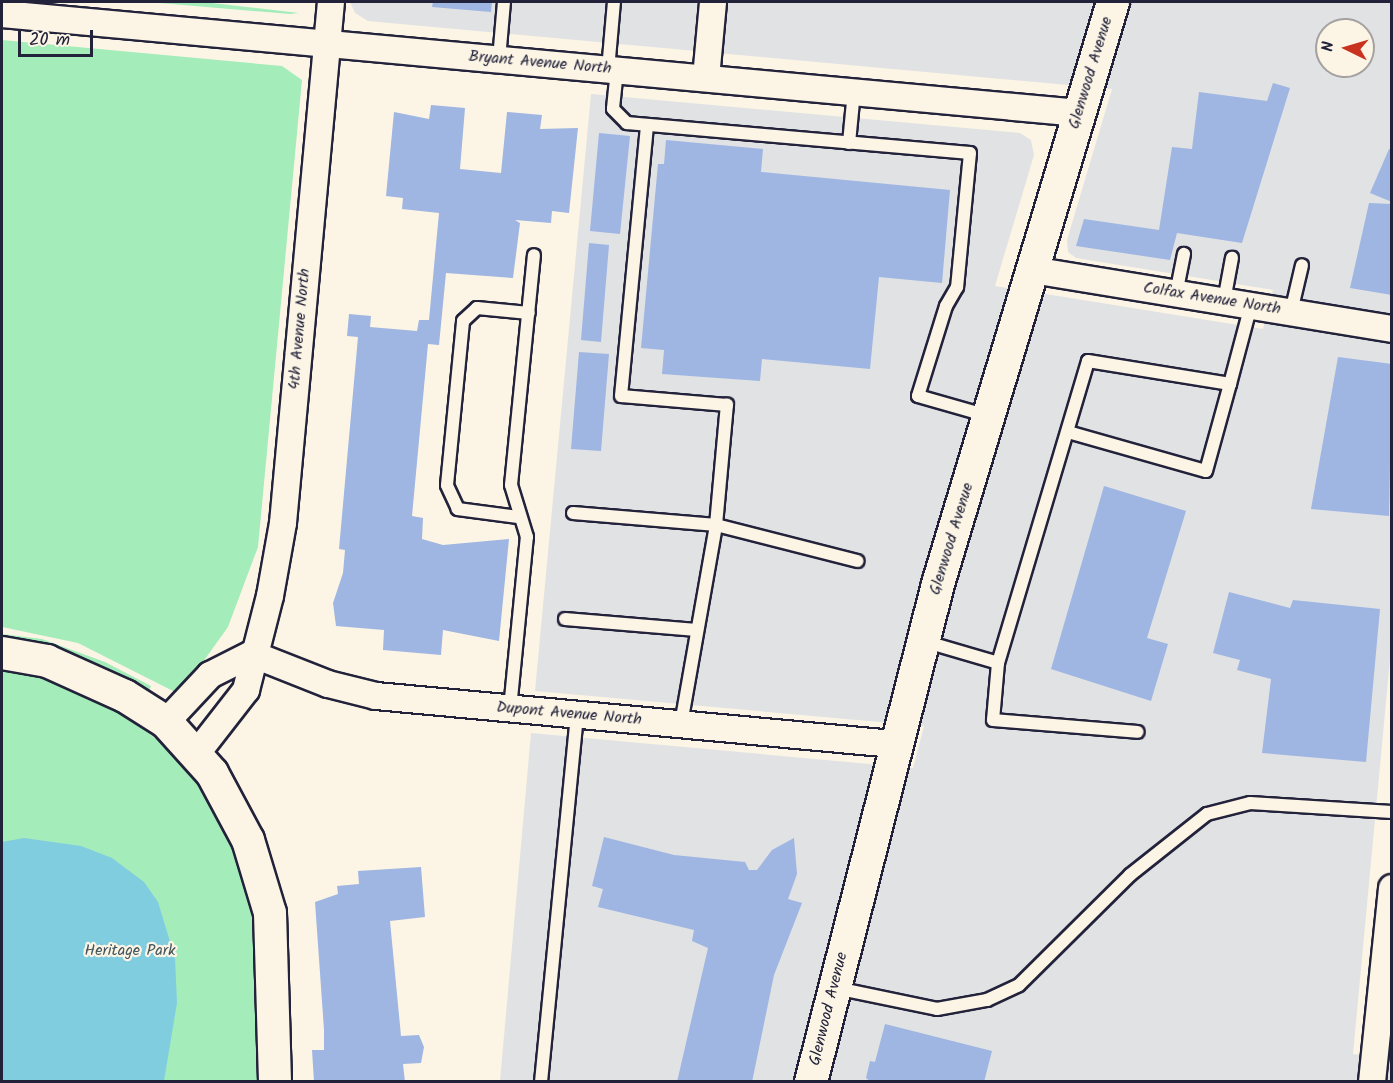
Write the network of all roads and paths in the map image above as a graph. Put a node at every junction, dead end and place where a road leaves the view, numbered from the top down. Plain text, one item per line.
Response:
1 (331, 2) edge
2 (504, 2) edge
3 (614, 2) edge
4 (713, 2) edge
5 (1113, 2) edge
6 (2, 14) edge
7 (327, 44) junction
8 (499, 59) junction
9 (613, 70) junction
10 (706, 78) junction
11 (854, 91) junction
12 (1079, 113) junction
13 (647, 125) junction
14 (849, 143) junction
15 (1184, 254) dead end
16 (534, 255) dead end
17 (1232, 258) dead end
18 (1302, 265) dead end
19 (1032, 270) junction
20 (1176, 294) junction
21 (1224, 301) junction
22 (1251, 306) junction
23 (1291, 312) junction
24 (528, 313) junction
25 (1392, 329) edge
26 (1230, 384) junction
27 (988, 416) junction
28 (1068, 432) junction
29 (573, 513) dead end
30 (518, 517) junction
31 (716, 525) junction
32 (857, 561) dead end
33 (565, 619) dead end
34 (697, 630) junction
35 (922, 640) junction
36 (2, 653) edge
37 (252, 654) junction
38 (998, 663) junction
39 (510, 710) junction
40 (577, 715) junction
41 (166, 722) junction
42 (681, 724) junction
43 (1138, 732) dead end
44 (893, 744) junction
45 (197, 753) junction
46 (1392, 812) edge
47 (1392, 888) edge
48 (835, 987) junction
49 (275, 1082) edge
50 (541, 1082) edge
51 (811, 1082) edge
52 (1372, 1082) edge

1 - 7 street, 4th Avenue North
2 - 8 lane
3 - 9 lane
4 - 10 street
5 - 12 street, Glenwood Avenue
6 - 7 street, Bryant Avenue North
7 - 8 street, Bryant Avenue North
7 - 37 street, 4th Avenue North
8 - 9 street, Bryant Avenue North
9 - 10 street, Bryant Avenue North
9 - 13 lane
10 - 11 street, Bryant Avenue North
11 - 12 street, Bryant Avenue North
11 - 14 lane
12 - 19 street, Glenwood Avenue
13 - 14 lane
13 - 31 lane
14 - 27 lane
15 - 20 lane
16 - 24 lane
17 - 21 lane
18 - 23 lane
19 - 20 street, Colfax Avenue North
19 - 27 street, Glenwood Avenue
20 - 21 street, Colfax Avenue North
21 - 22 street, Colfax Avenue North
22 - 23 street, Colfax Avenue North
22 - 26 lane
23 - 25 street, Colfax Avenue North
24 - 30 lane
24 - 30 lane
26 - 28 lane
26 - 28 lane
27 - 35 street, Glenwood Avenue
28 - 38 lane
29 - 31 lane
30 - 39 lane
31 - 32 lane
31 - 34 lane
33 - 34 lane
34 - 42 lane
35 - 38 lane
35 - 44 street, Glenwood Avenue
36 - 41 street
37 - 39 street, Dupont Avenue North
37 - 41 street
37 - 45 street, 4th Avenue North
38 - 43 lane
39 - 40 street, Dupont Avenue North
40 - 42 street, Dupont Avenue North
40 - 50 lane
41 - 45 street
42 - 44 street, Dupont Avenue North
44 - 48 street, Glenwood Avenue
45 - 49 street
46 - 48 lane
47 - 52 street
48 - 51 street, Glenwood Avenue

